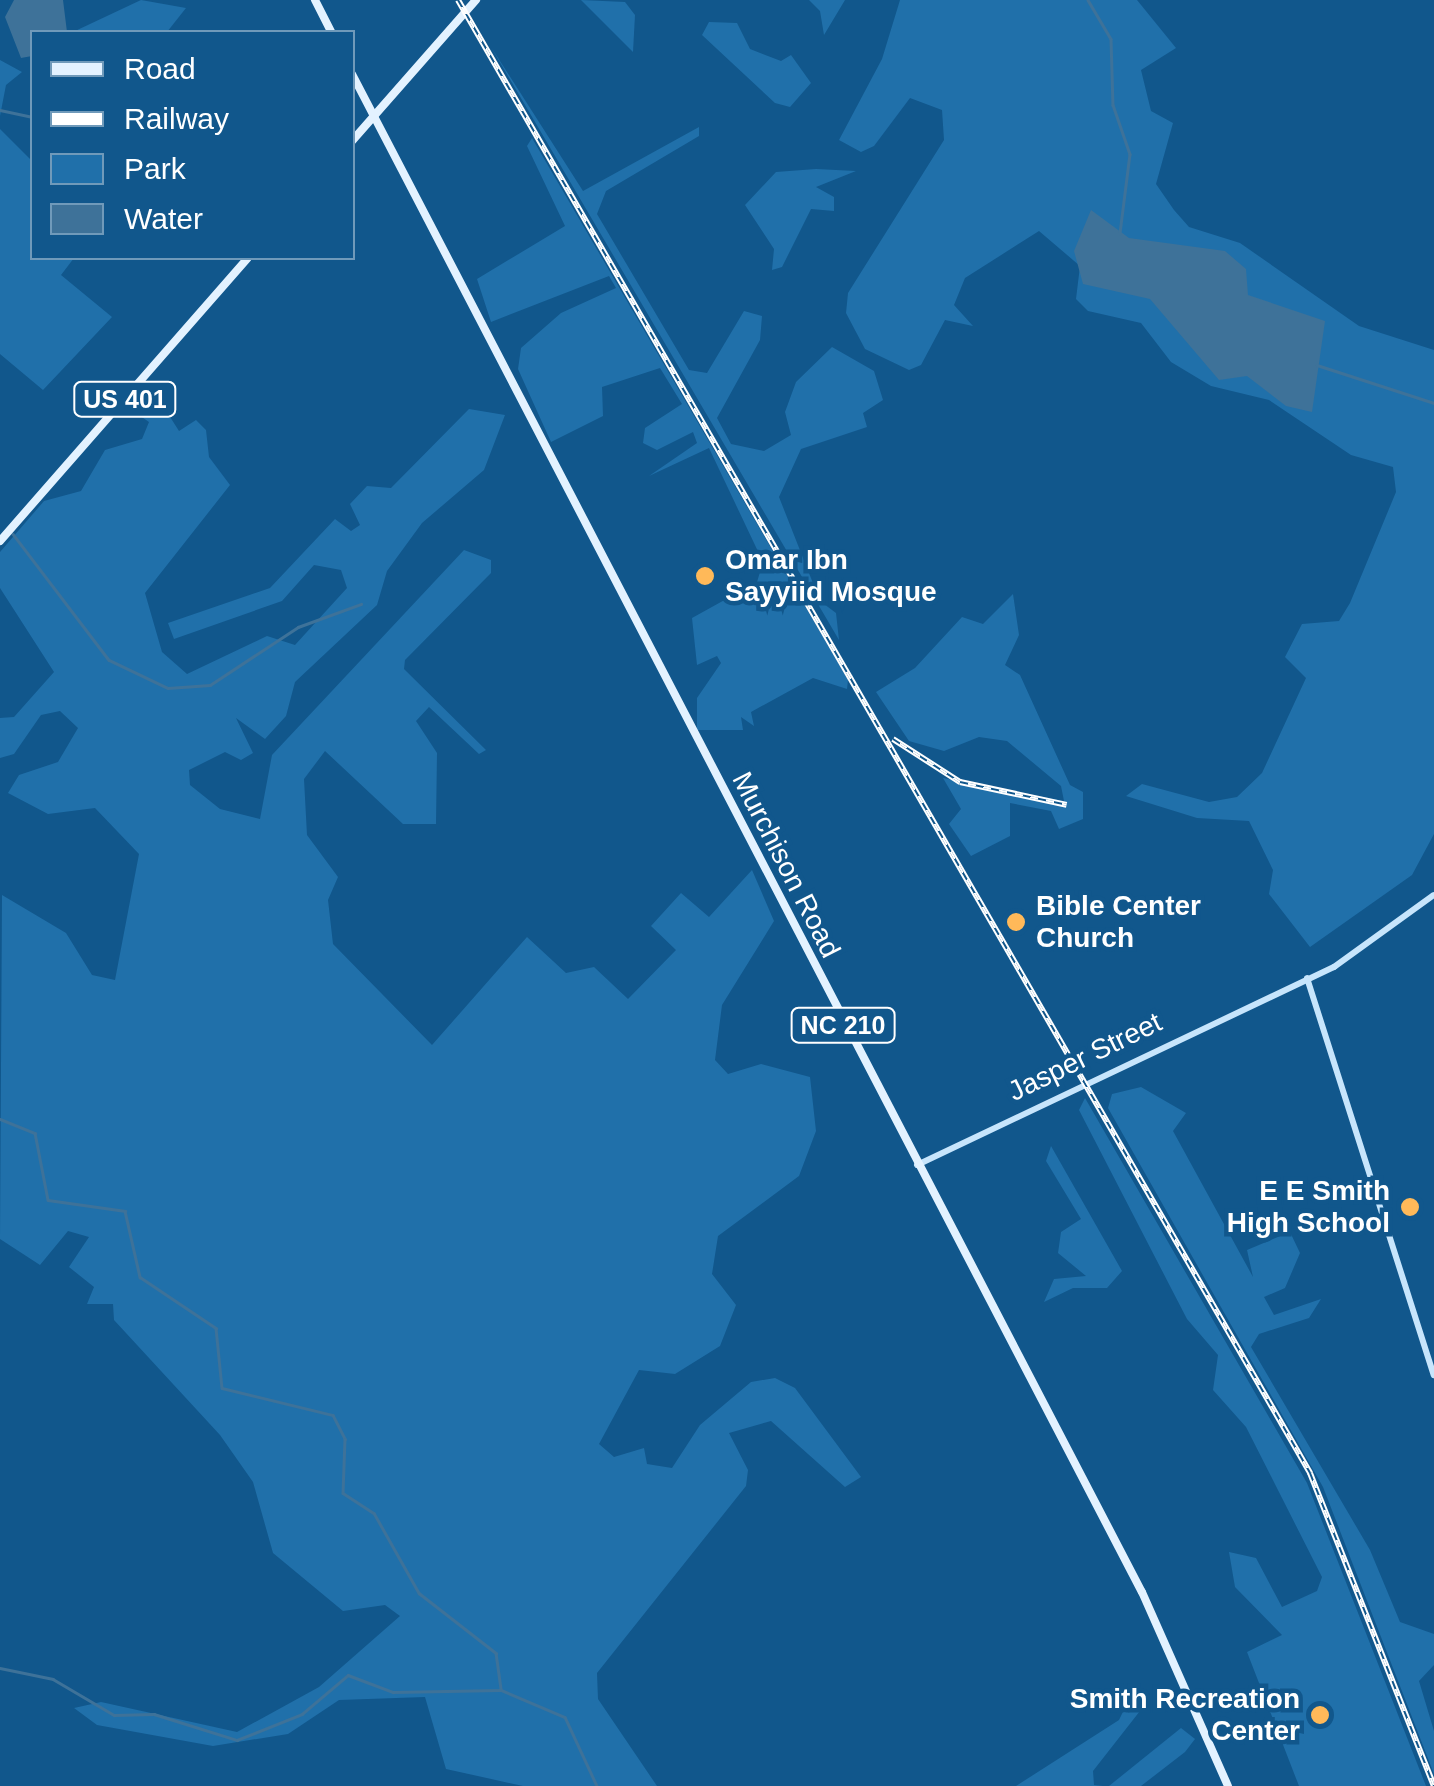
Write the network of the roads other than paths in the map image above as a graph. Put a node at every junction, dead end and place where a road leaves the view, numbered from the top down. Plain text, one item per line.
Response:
1 (315, 0) edge
2 (476, 0) edge
3 (331, 30) edge
4 (355, 80) edge
5 (374, 116) junction
6 (355, 138) edge
7 (246, 260) edge
8 (0, 540) edge
9 (1434, 894) edge
10 (1306, 978) junction
11 (916, 1166) junction
12 (1434, 1375) edge
13 (1228, 1786) edge

1 - 3 main road
2 - 5 main road
4 - 5 main road, Murchison Road / NC 210
5 - 6 main road
5 - 11 main road, Murchison Road / NC 210
7 - 8 main road, US 401
9 - 10 street, Jasper Street
10 - 11 street, Jasper Street
10 - 12 street
11 - 13 main road, Murchison Road / NC 210

